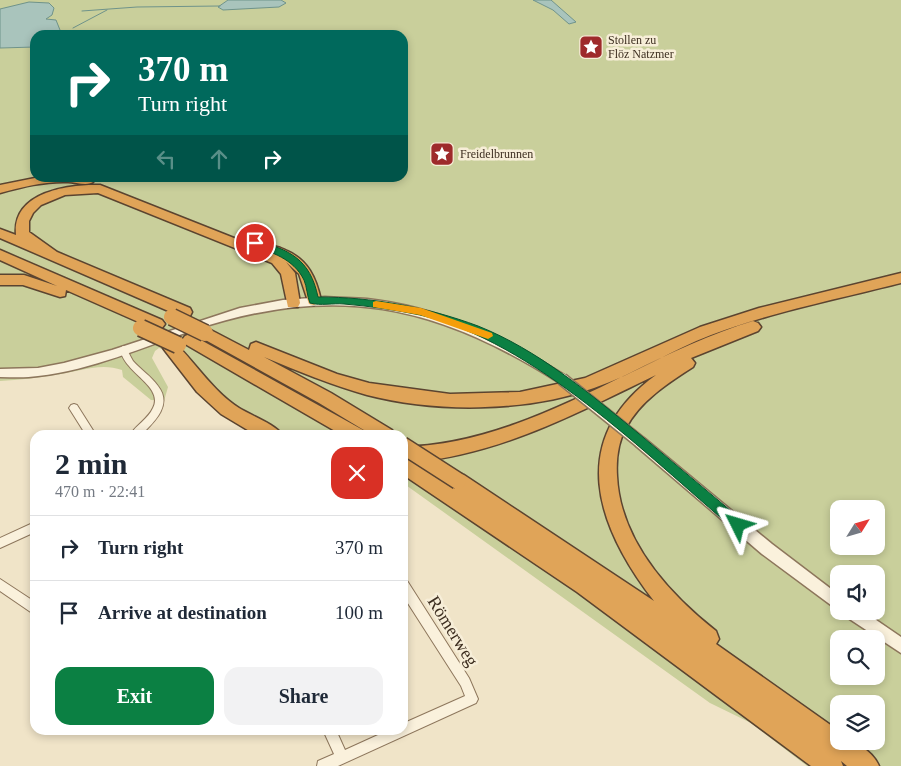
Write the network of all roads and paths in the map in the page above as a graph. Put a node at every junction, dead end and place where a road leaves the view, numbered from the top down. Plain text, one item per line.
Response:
1 (30, 181) edge
2 (92, 182) edge
3 (0, 189) edge
4 (0, 233) edge
5 (0, 242) edge
6 (0, 254) edge
7 (51, 254) junction
8 (0, 264) edge
9 (901, 278) edge
10 (0, 280) edge
11 (901, 288) edge
12 (60, 292) junction
13 (314, 300) junction
14 (293, 302) junction
15 (178, 315) junction
16 (738, 332) junction
17 (192, 339) junction
18 (256, 348) junction
19 (123, 349) junction
20 (0, 373) edge
21 (74, 408) dead end
22 (88, 430) edge
23 (140, 430) edge
24 (263, 430) edge
25 (348, 430) edge
26 (379, 430) edge
27 (408, 450) edge
28 (408, 454) edge
29 (408, 468) edge
30 (30, 529) edge
31 (0, 543) edge
32 (0, 584) edge
33 (408, 592) edge
34 (830, 597) edge
35 (30, 605) edge
36 (863, 620) edge
37 (901, 646) edge
38 (752, 680) junction
39 (408, 728) edge
40 (331, 735) edge
41 (391, 735) edge
42 (342, 757) junction
43 (323, 766) edge
44 (831, 766) edge
45 (867, 766) edge

1 - 3 highway
2 - 13 highway
4 - 7 highway
5 - 15 highway
6 - 17 highway
7 - 14 highway
7 - 15 highway
8 - 12 highway
9 - 18 highway
10 - 12 highway
11 - 16 highway
12 - 17 highway, bridge
13 - 14 street
13 - 34 street, bridge
14 - 19 street
15 - 17 highway, bridge
16 - 28 highway
16 - 38 highway
17 - 18 highway
17 - 24 highway
17 - 25 highway
17 - 26 highway
18 - 26 highway
19 - 20 street
19 - 23 street
21 - 22 street
27 - 38 highway, bridge
29 - 44 highway
30 - 31 street
32 - 35 street
33 - 39 street, Römerweg
36 - 37 street
38 - 45 highway
40 - 42 street
41 - 42 street, Römerweg
42 - 43 street

